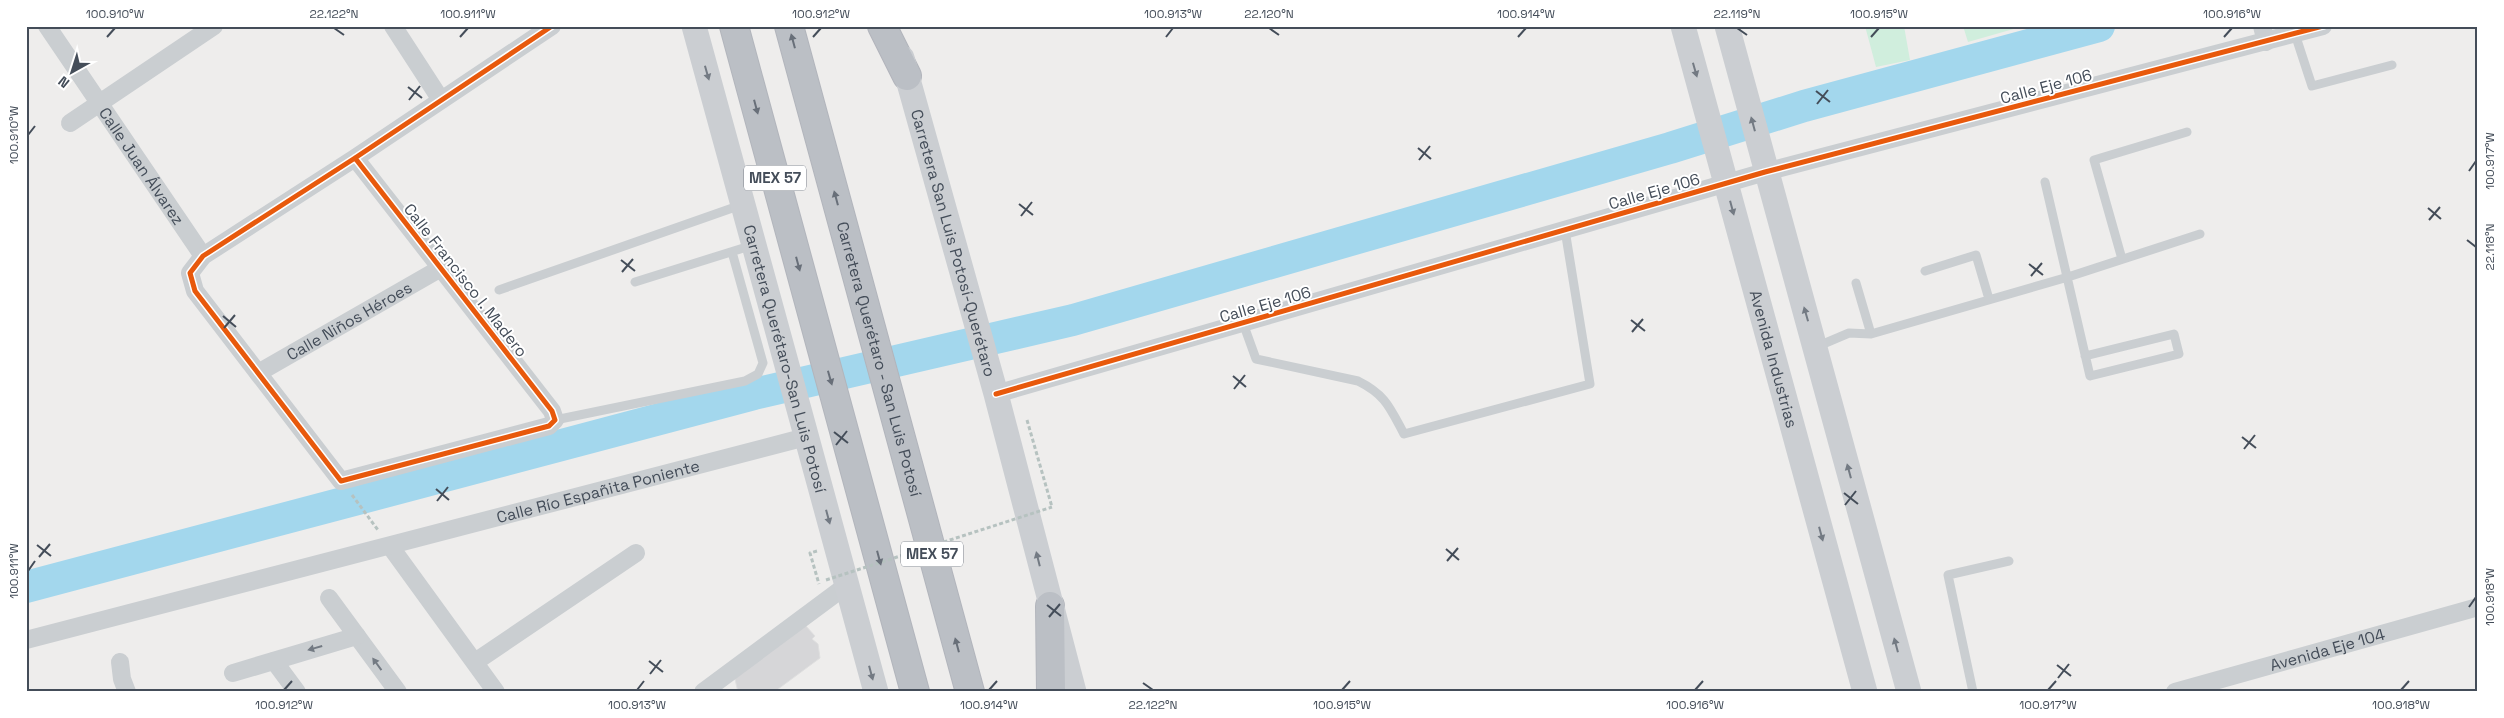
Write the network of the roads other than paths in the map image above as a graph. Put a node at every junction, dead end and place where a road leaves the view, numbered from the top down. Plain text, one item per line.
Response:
1 (47, 26) edge
2 (214, 26) edge
3 (393, 26) edge
4 (552, 26) edge
5 (694, 26) edge
6 (734, 26) edge
7 (789, 26) edge
8 (882, 26) edge
9 (893, 26) edge
10 (1683, 26) edge
11 (1727, 26) edge
12 (2323, 26) edge
13 (2264, 34) edge
14 (2295, 34) junction
15 (2392, 65) dead end
16 (907, 76) junction
17 (441, 100) junction
18 (99, 102) junction
19 (70, 123) dead end
20 (2187, 132) dead end
21 (355, 158) junction
22 (1763, 161) junction
23 (1722, 172) junction
24 (2045, 182) dead end
25 (744, 204) junction
26 (1565, 230) junction
27 (2200, 234) dead end
28 (755, 244) junction
29 (732, 252) junction
30 (203, 256) junction
31 (2122, 259) junction
32 (441, 268) junction
33 (1925, 271) dead end
34 (2068, 277) junction
35 (635, 282) dead end
36 (1856, 283) dead end
37 (499, 290) dead end
38 (1989, 299) junction
39 (1243, 323) junction
40 (1871, 334) junction
41 (1815, 347) junction
42 (2085, 356) junction
43 (258, 373) junction
44 (1007, 391) junction
45 (555, 420) junction
46 (804, 428) junction
47 (385, 540) junction
48 (636, 553) dead end
49 (2009, 561) dead end
50 (836, 582) junction
51 (329, 598) dead end
52 (1050, 606) junction
53 (2478, 607) edge
54 (357, 636) junction
55 (26, 640) edge
56 (274, 661) junction
57 (120, 662) dead end
58 (475, 662) junction
59 (233, 673) dead end
60 (127, 692) edge
61 (297, 692) edge
62 (398, 692) edge
63 (496, 692) edge
64 (702, 692) edge
65 (876, 692) edge
66 (915, 692) edge
67 (970, 692) edge
68 (1052, 692) edge
69 (1074, 692) edge
70 (1865, 692) edge
71 (1909, 692) edge
72 (1973, 692) edge
73 (2175, 692) edge

1 - 18 street, Calle Juan Álvarez
2 - 18 street
3 - 17 street
4 - 17 street
5 -> 25 main road, Carretera Querétaro-San Luis Potosí
6 -> 66 highway, MEX 57
67 -> 7 highway, Carretera Querétaro - San Luis Potosí / MEX 57
8 - 16 highway
9 - 16 main road, Carretera San Luis Potosí-Querétaro
10 -> 23 main road, Avenida Industrias
22 -> 11 main road
12 - 14 street, Calle Eje 106
13 - 14 street, Calle Eje 106
13 - 22 street, Calle Eje 106
14 - 15 lane
16 - 44 main road, Carretera San Luis Potosí-Querétaro
17 - 21 street
18 - 19 street
18 - 30 street, Calle Juan Álvarez
20 - 31 lane
21 - 30 street
21 - 32 street, Calle Francisco I. Madero
22 - 23 street, Calle Eje 106
41 -> 22 main road
23 - 26 street, Calle Eje 106
23 -> 70 main road, Avenida Industrias
24 - 34 lane
25 - 28 main road, Carretera Querétaro-San Luis Potosí
25 - 37 lane
26 - 39 street, Calle Eje 106
26 - 39 lane
27 - 31 lane
28 - 29 lane
28 - 46 main road, Carretera Querétaro-San Luis Potosí
29 - 35 lane
29 - 45 lane
30 - 43 street
31 - 34 lane
32 - 43 street, Calle Niños Héroes
32 - 45 street, Calle Francisco I. Madero
33 - 38 lane
34 - 38 lane
34 - 42 lane
36 - 40 lane
38 - 40 lane
39 - 44 street, Calle Eje 106
40 - 41 lane
71 -> 41 main road
42 - 42 lane
43 - 45 street
52 -> 44 main road, Carretera San Luis Potosí-Querétaro
46 - 47 street, Calle Río Españita Poniente
46 -> 50 main road, Carretera Querétaro-San Luis Potosí
47 - 55 street, Calle Río Españita Poniente
47 - 58 street
48 - 58 street
49 - 72 lane
50 - 64 street
50 -> 65 main road, Carretera Querétaro-San Luis Potosí
51 - 54 street
52 - 68 highway
52 - 69 main road, Carretera San Luis Potosí-Querétaro
53 - 73 street, Avenida Eje 104
54 -> 56 street
62 -> 54 street
56 - 59 street
56 - 61 street
57 - 60 street
58 - 63 street

